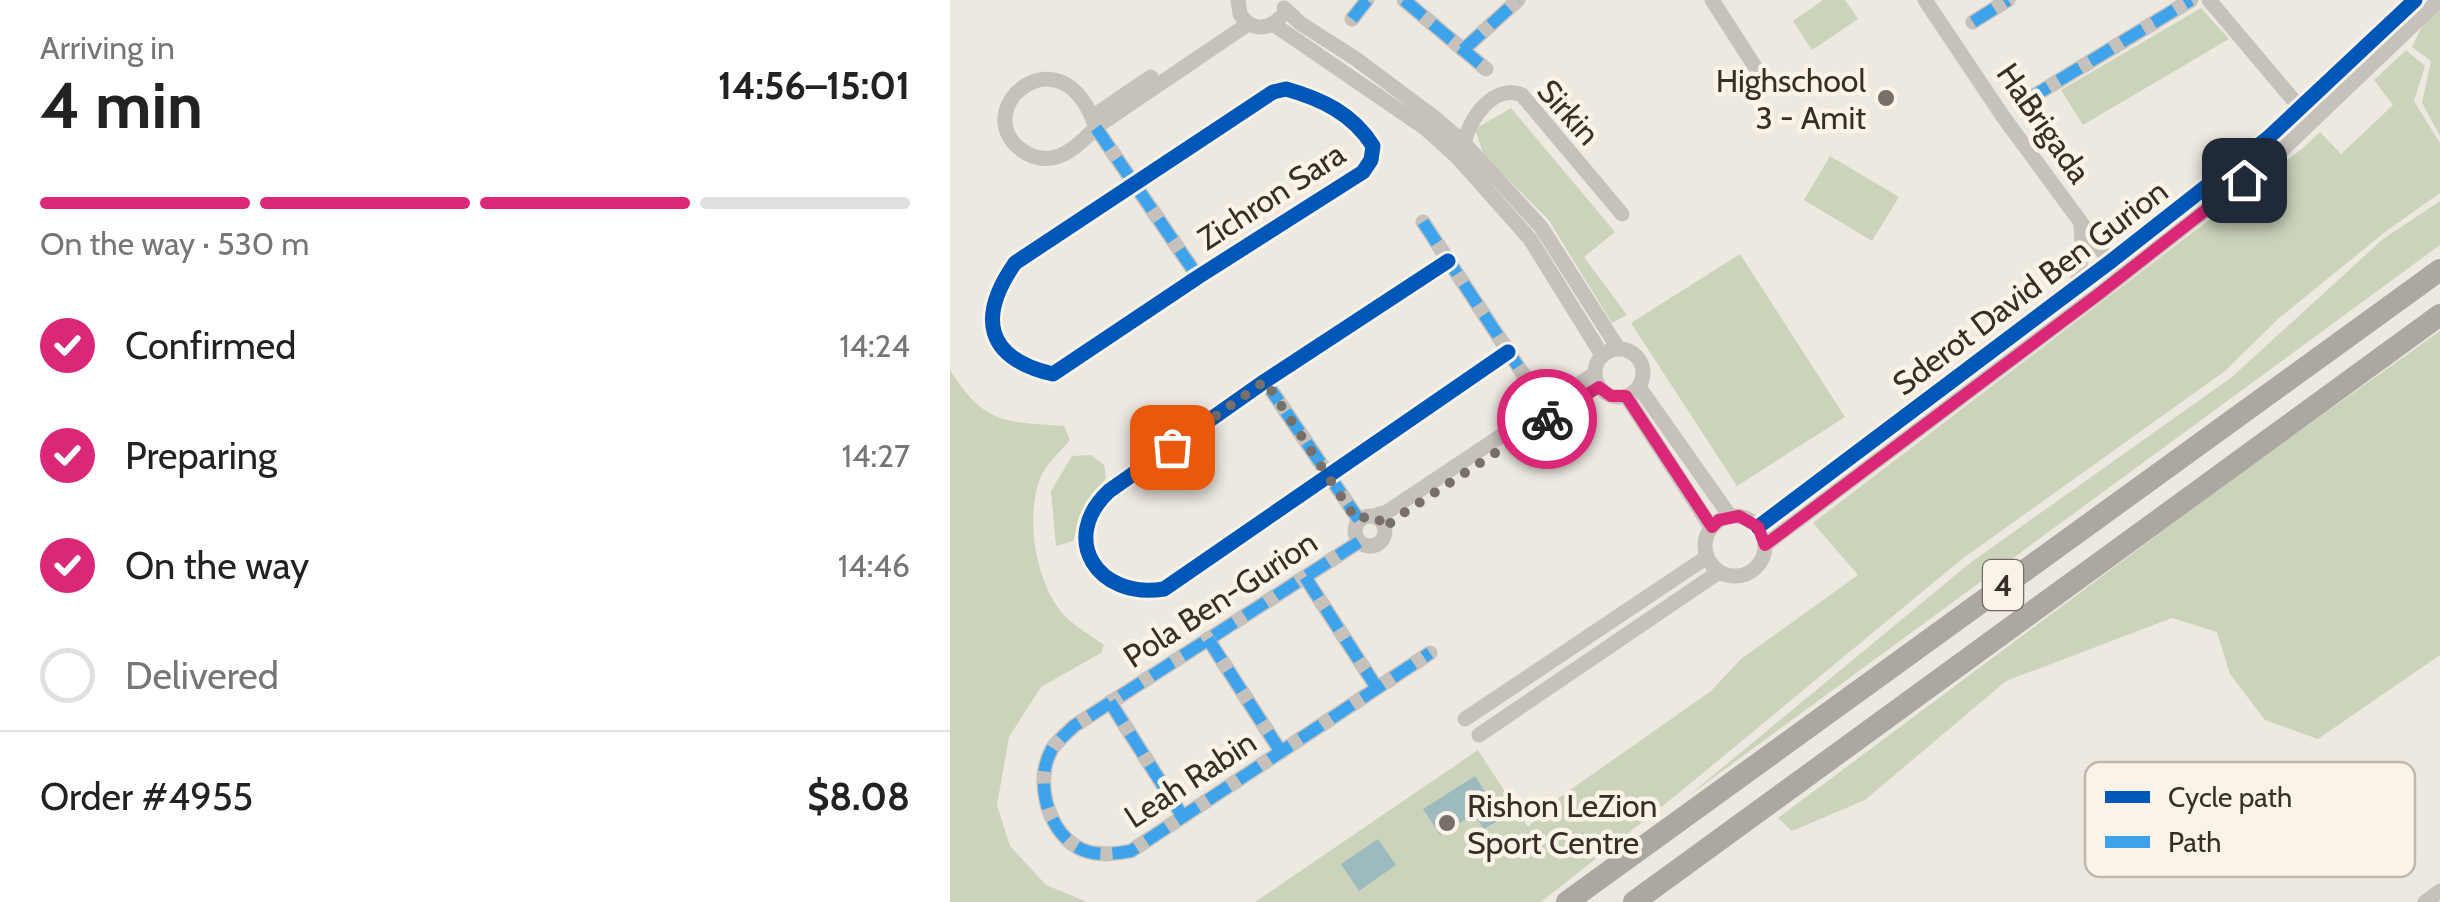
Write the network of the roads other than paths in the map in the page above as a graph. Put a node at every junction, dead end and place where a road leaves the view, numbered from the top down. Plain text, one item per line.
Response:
1 (1367, 0) edge
2 (1404, 0) edge
3 (1518, 0) edge
4 (1712, 0) edge
5 (1925, 0) edge
6 (2008, 0) edge
7 (2191, 0) edge
8 (2209, 0) edge
9 (2415, 0) edge
10 (2439, 0) edge
11 (1284, 4) edge
12 (1242, 13) edge
13 (1352, 19) dead end
14 (1972, 22) dead end
15 (1273, 24) junction
16 (1464, 50) junction
17 (1486, 69) dead end
18 (1761, 76) dead end
19 (2027, 100) dead end
20 (2301, 109) junction
21 (1094, 122) junction
22 (1468, 124) junction
23 (1448, 128) junction
24 (1464, 143) junction
25 (1134, 184) junction
26 (1622, 214) dead end
27 (1423, 222) dead end
28 (2081, 224) junction
29 (1448, 260) junction
30 (2110, 262) junction
31 (2440, 270) edge
32 (1198, 276) junction
33 (2120, 276) junction
34 (2077, 286) junction
35 (2440, 314) edge
36 (1610, 351) junction
37 (1508, 352) junction
38 (1265, 381) junction
39 (1596, 381) junction
40 (1535, 392) dead end
41 (1632, 392) junction
42 (1328, 474) junction
43 (1730, 516) junction
44 (1373, 522) junction
45 (1712, 527) junction
46 (1758, 527) junction
47 (1359, 542) junction
48 (1765, 545) junction
49 (1706, 557) junction
50 (1719, 572) junction
51 (1305, 577) junction
52 (1208, 639) junction
53 (1430, 652) dead end
54 (1377, 688) junction
55 (1110, 702) junction
56 (1465, 719) dead end
57 (1479, 735) dead end
58 (1282, 752) junction
59 (1183, 817) junction
60 (2440, 891) edge
61 (1567, 902) edge
62 (1634, 902) edge
63 (2425, 902) edge

1 - 13 street
2 - 16 street
3 - 16 street
4 - 18 street
5 - 28 street, HaBrigada
6 - 14 street
7 - 19 street
8 - 20 street
9 - 20 street, Sderot David Ben Gurion
10 - 33 street, Sderot David Ben Gurion
11 - 15 street
11 - 23 street
12 - 15 street
12 - 21 street
15 - 36 street
16 - 17 street
20 - 30 street, Sderot David Ben Gurion
21 - 21 street
21 - 25 street
22 - 23 street
22 - 24 street
22 - 26 street, Sirkin
23 - 24 street
24 - 36 street
25 - 32 street
25 - 32 street
25 - 32 street, Zichron Sara
27 - 29 street
28 - 30 street, HaBrigada
28 - 34 street
29 - 37 street
29 - 38 street
30 - 33 street, HaBrigada
30 - 34 street, Sderot David Ben Gurion
31 - 61 highway, 4
33 - 48 street, Sderot David Ben Gurion
34 - 46 street, Sderot David Ben Gurion
35 - 62 highway, 4
36 - 39 street
36 - 41 street
37 - 40 street
37 - 42 street
38 - 42 street
38 - 42 street
39 - 41 street
39 - 44 street
41 - 43 street
41 - 45 street
42 - 44 street
43 - 45 street
43 - 46 street
44 - 47 street
44 - 47 street, Pola Ben-Gurion
45 - 49 street
46 - 48 street
47 - 51 street, Pola Ben-Gurion
48 - 50 street
49 - 50 street
49 - 56 street
50 - 57 street
51 - 52 street, Pola Ben-Gurion
51 - 54 street
52 - 55 street, Pola Ben-Gurion
52 - 58 street
53 - 54 street, Leah Rabin
54 - 58 street, Leah Rabin
55 - 59 street
55 - 59 street, Leah Rabin
58 - 59 street, Leah Rabin
60 - 63 street

